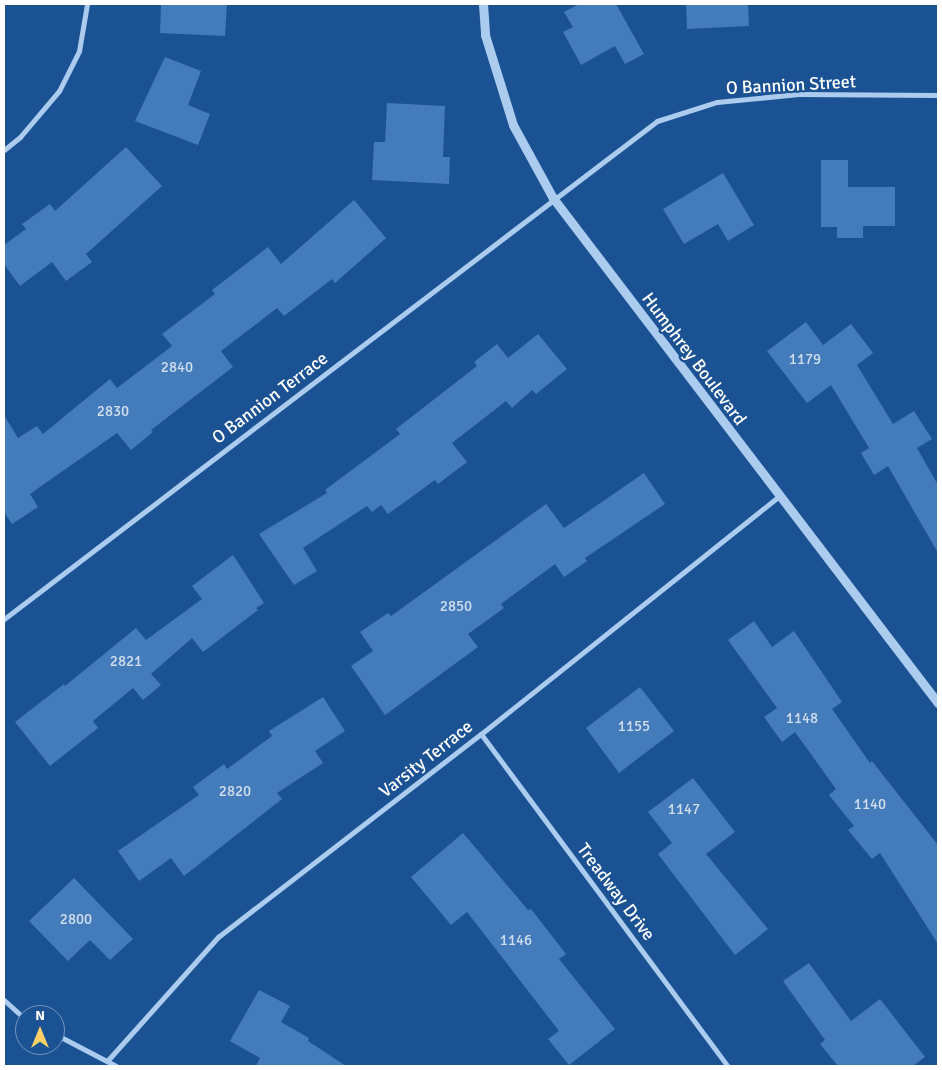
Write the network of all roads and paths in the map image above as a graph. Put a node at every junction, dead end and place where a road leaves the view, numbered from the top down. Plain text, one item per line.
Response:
1 (87, 4) edge
2 (483, 4) edge
3 (938, 95) edge
4 (4, 150) edge
5 (553, 198) junction
6 (778, 497) junction
7 (4, 619) edge
8 (938, 703) edge
9 (482, 734) junction
10 (4, 1000) edge
11 (15, 1010) edge
12 (65, 1039) edge
13 (108, 1060) junction
14 (116, 1066) edge
15 (728, 1066) edge

1 - 4 street
2 - 5 street, Humphrey Boulevard
3 - 5 street, O Bannion Street
5 - 6 street, Humphrey Boulevard
5 - 7 street, O Bannion Terrace
6 - 8 street, Humphrey Boulevard
6 - 9 street, Varsity Terrace
9 - 13 street, Varsity Terrace
9 - 15 street, Treadway Drive
10 - 11 street
12 - 13 street
13 - 14 street

